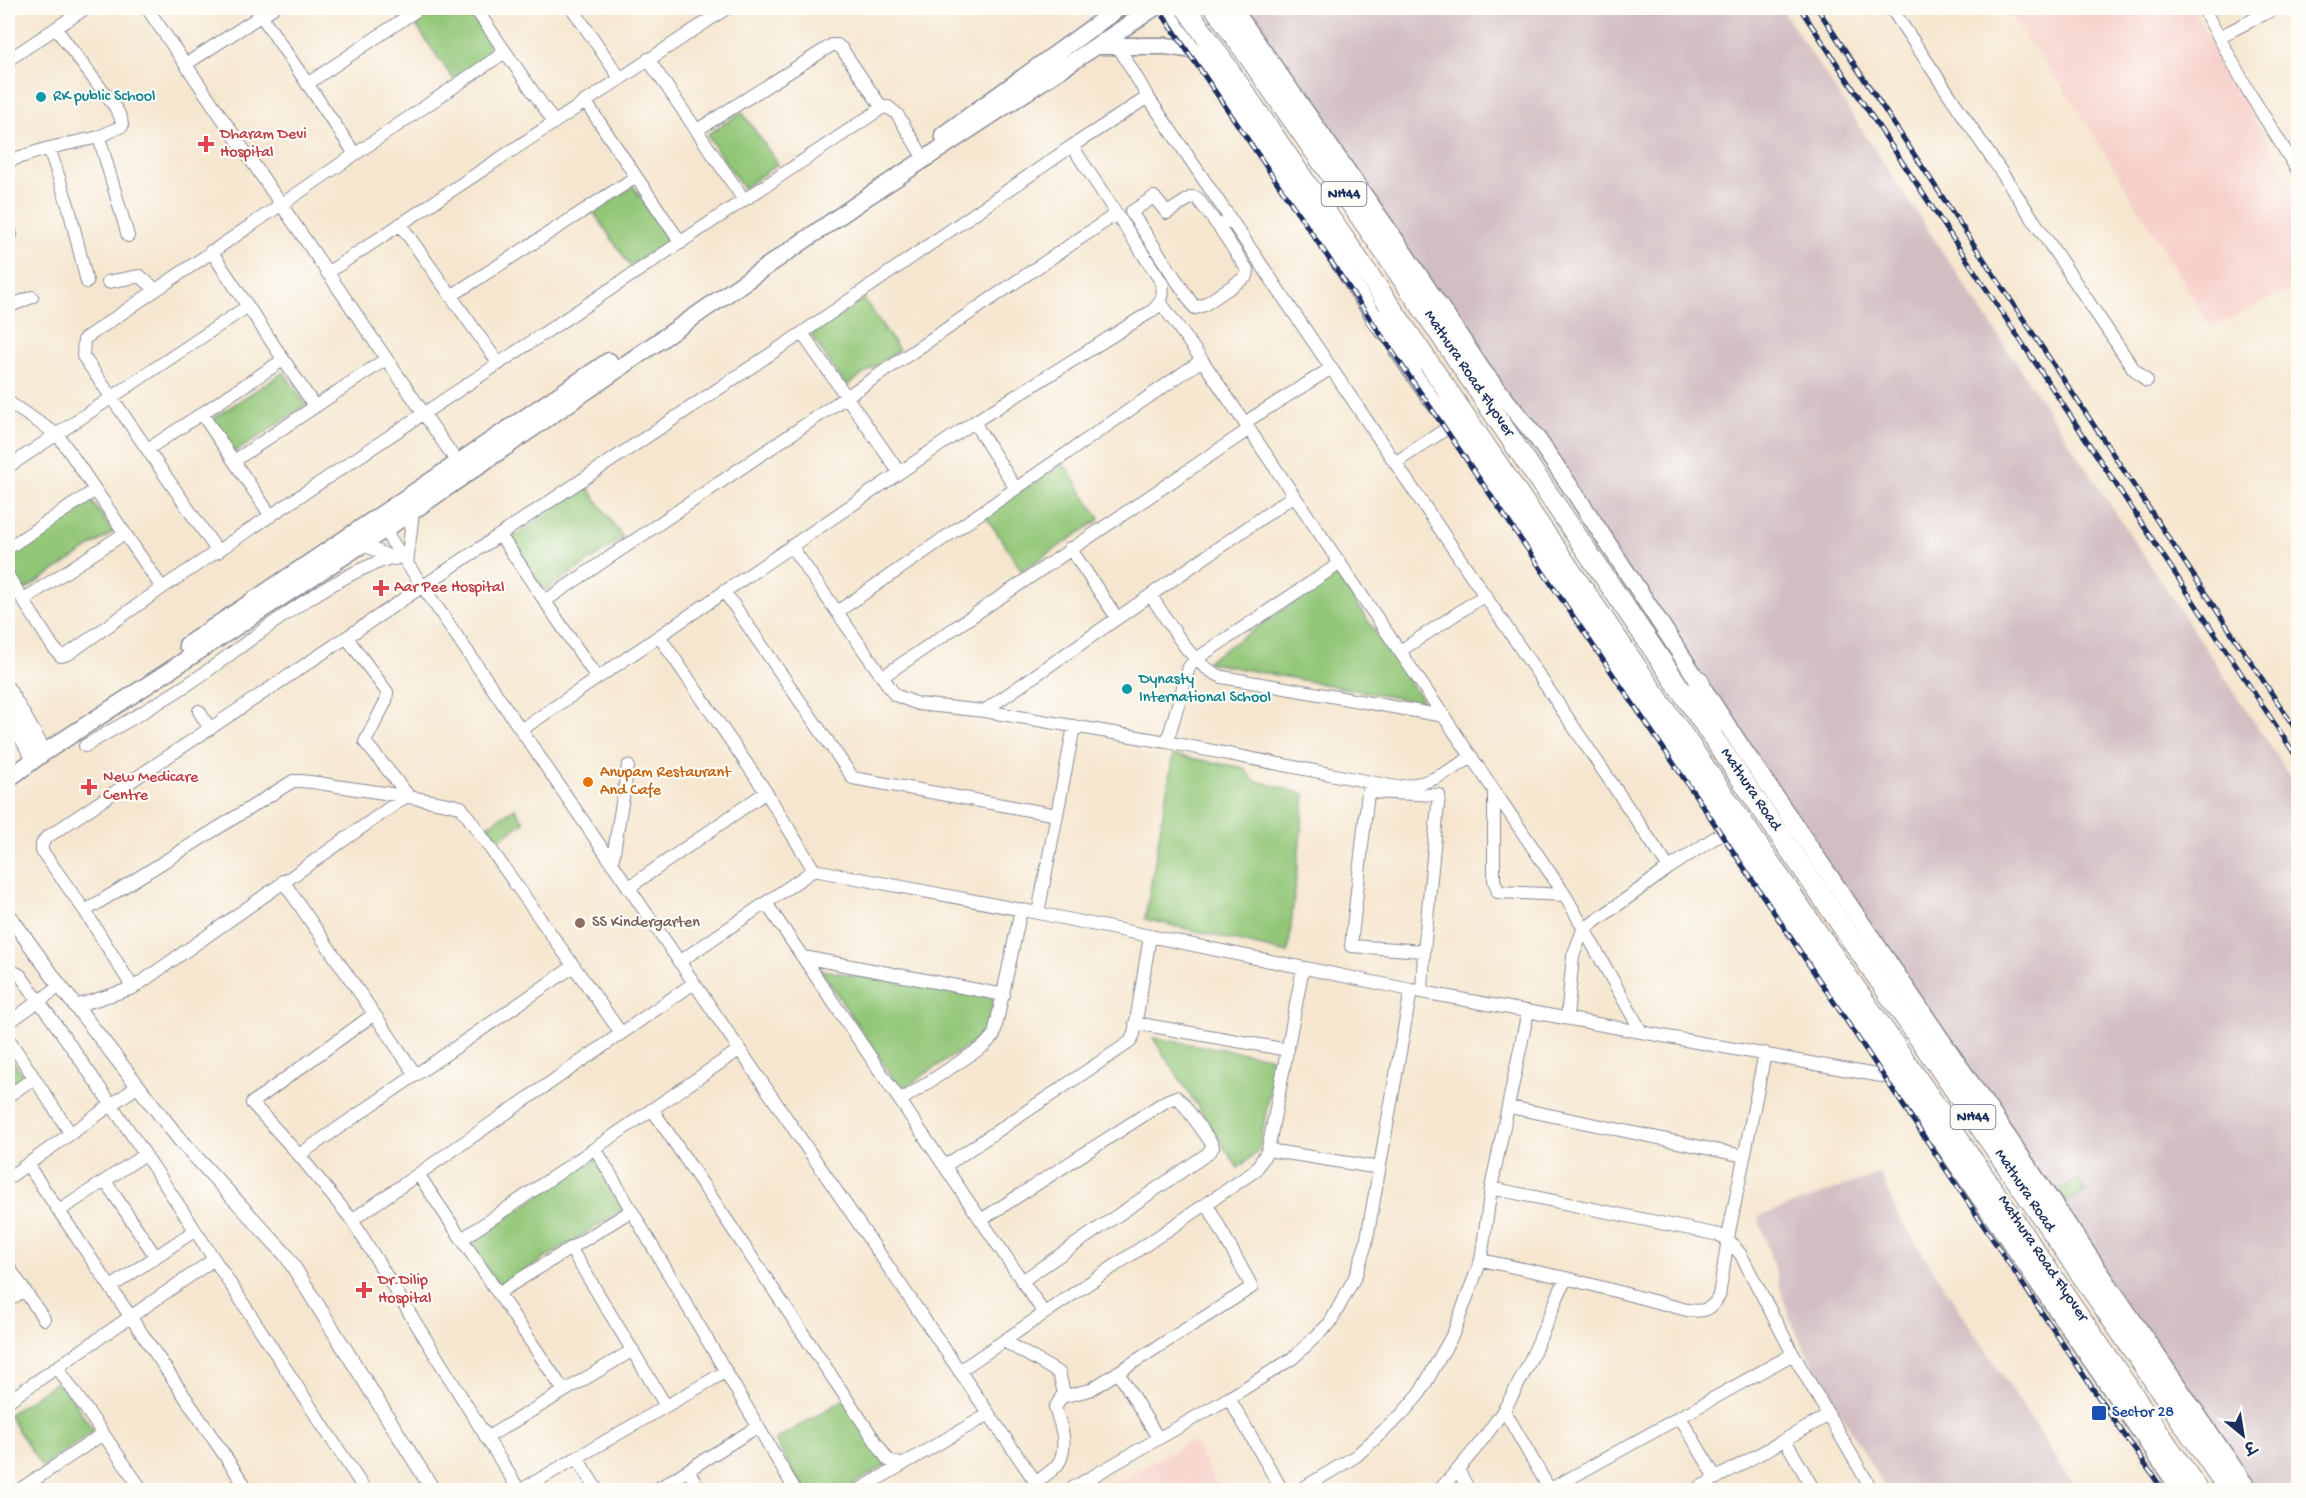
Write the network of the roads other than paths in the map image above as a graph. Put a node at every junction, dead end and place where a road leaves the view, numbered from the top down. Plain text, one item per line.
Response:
1 (86, 8) edge
2 (147, 8) edge
3 (273, 8) edge
4 (420, 8) edge
5 (475, 8) edge
6 (574, 8) edge
7 (727, 8) edge
8 (1119, 8) edge
9 (1154, 8) edge
10 (1172, 8) edge
11 (1186, 8) edge
12 (1208, 8) edge
13 (1215, 8) edge
14 (1233, 8) edge
15 (1890, 8) edge
16 (2203, 8) edge
17 (2276, 8) edge
18 (259, 11) edge
19 (56, 29) junction
20 (1188, 32) junction
21 (2219, 37) junction
22 (1096, 46) junction
23 (1118, 46) junction
24 (1201, 51) junction
25 (505, 52) junction
26 (8, 60) edge
27 (648, 60) junction
28 (186, 64) junction
29 (620, 78) junction
30 (307, 84) junction
31 (1148, 98) junction
32 (585, 101) junction
33 (882, 108) junction
34 (554, 122) junction
35 (697, 130) junction
36 (99, 137) junction
37 (1072, 146) junction
38 (49, 148) junction
39 (920, 152) junction
40 (355, 154) junction
41 (8, 161) edge
42 (2298, 171) edge
43 (636, 177) junction
44 (744, 200) junction
45 (281, 204) junction
46 (1116, 213) junction
47 (1230, 219) junction
48 (400, 224) junction
49 (1218, 227) junction
50 (128, 236) dead end
51 (681, 243) junction
52 (211, 251) junction
53 (327, 273) junction
54 (87, 282) dead end
55 (108, 282) dead end
56 (155, 289) junction
57 (451, 296) junction
58 (32, 297) dead end
59 (1161, 303) junction
60 (1192, 304) junction
61 (248, 306) junction
62 (8, 307) edge
63 (1173, 318) junction
64 (1376, 319) junction
65 (802, 333) junction
66 (386, 359) junction
67 (283, 360) junction
68 (1202, 360) junction
69 (499, 364) junction
70 (1330, 369) junction
71 (2148, 381) dead end
72 (112, 396) junction
73 (847, 396) junction
74 (8, 402) edge
75 (315, 407) junction
76 (202, 414) junction
77 (423, 415) junction
78 (974, 422) junction
79 (1250, 424) junction
80 (1452, 425) junction
81 (58, 435) junction
82 (1483, 443) junction
83 (148, 449) junction
84 (234, 461) junction
85 (1395, 463) junction
86 (8, 467) edge
87 (461, 469) junction
88 (899, 472) junction
89 (1016, 489) junction
90 (95, 490) junction
91 (1293, 496) junction
92 (413, 511) junction
93 (271, 516) junction
94 (380, 524) junction
95 (124, 533) junction
96 (500, 535) junction
97 (362, 544) junction
98 (791, 546) junction
99 (8, 548) edge
100 (1070, 548) junction
101 (218, 552) junction
102 (391, 558) junction
103 (407, 564) junction
104 (1339, 564) junction
105 (8, 576) edge
106 (423, 587) junction
107 (162, 588) junction
108 (724, 591) junction
109 (1485, 595) junction
110 (1151, 596) junction
111 (23, 600) junction
112 (545, 601) junction
113 (837, 612) junction
114 (1117, 618) junction
115 (659, 636) junction
116 (347, 638) junction
117 (1400, 651) junction
118 (1196, 659) junction
119 (882, 677) junction
120 (597, 678) junction
121 (1699, 681) junction
122 (8, 689) edge
123 (199, 711) dead end
124 (984, 711) junction
125 (8, 716) edge
126 (1444, 716) junction
127 (1074, 726) junction
128 (210, 729) junction
129 (521, 730) junction
130 (1167, 742) junction
131 (1718, 743) junction
132 (85, 746) dead end
133 (36, 750) junction
134 (1472, 757) junction
135 (8, 766) edge
136 (628, 766) dead end
137 (8, 779) edge
138 (766, 792) junction
139 (1494, 793) junction
140 (408, 795) junction
141 (1057, 814) junction
142 (1728, 829) junction
143 (612, 864) junction
144 (1669, 868) junction
145 (814, 870) junction
146 (283, 881) junction
147 (628, 888) junction
148 (1565, 895) junction
149 (766, 903) junction
150 (1021, 910) junction
151 (85, 911) junction
152 (1038, 913) junction
153 (8, 914) edge
154 (1583, 930) junction
155 (1150, 936) junction
156 (1424, 951) junction
157 (803, 957) junction
158 (679, 962) junction
159 (574, 966) junction
160 (1303, 968) junction
161 (8, 975) edge
162 (694, 983) junction
163 (60, 986) junction
164 (133, 988) junction
165 (1417, 991) junction
166 (1004, 996) junction
167 (39, 1001) junction
168 (76, 1006) junction
169 (1528, 1011) junction
170 (374, 1014) junction
171 (1567, 1018) junction
172 (8, 1023) edge
173 (1136, 1023) junction
174 (1884, 1028) junction
175 (1641, 1031) junction
176 (621, 1033) junction
177 (8, 1038) edge
178 (739, 1050) junction
179 (1288, 1050) junction
180 (1765, 1053) junction
181 (416, 1075) junction
182 (34, 1078) junction
183 (1898, 1079) junction
184 (138, 1086) junction
185 (8, 1096) edge
186 (900, 1101) junction
187 (112, 1106) junction
188 (1510, 1107) junction
189 (652, 1109) junction
190 (1935, 1133) junction
191 (71, 1134) junction
192 (595, 1148) junction
193 (1268, 1150) junction
194 (144, 1155) junction
195 (299, 1155) junction
196 (1744, 1156) junction
197 (27, 1164) junction
198 (945, 1166) junction
199 (1379, 1168) junction
200 (418, 1174) junction
201 (8, 1178) edge
202 (105, 1181) junction
203 (1491, 1188) junction
204 (1207, 1204) junction
205 (59, 1211) junction
206 (631, 1211) junction
207 (352, 1220) junction
208 (981, 1220) junction
209 (194, 1231) junction
210 (462, 1239) junction
211 (1728, 1239) junction
212 (571, 1249) junction
213 (152, 1251) dead end
214 (213, 1260) junction
215 (1481, 1260) junction
216 (8, 1266) edge
217 (1566, 1278) junction
218 (1022, 1281) junction
219 (111, 1287) junction
220 (24, 1290) junction
221 (498, 1293) junction
222 (8, 1301) edge
223 (1044, 1313) junction
224 (131, 1317) junction
225 (44, 1318) dead end
226 (1004, 1341) junction
227 (633, 1350) junction
228 (1793, 1354) junction
229 (57, 1367) junction
230 (960, 1371) junction
231 (725, 1372) junction
232 (1118, 1372) junction
233 (564, 1391) junction
234 (1061, 1397) junction
235 (1229, 1398) junction
236 (8, 1401) edge
237 (666, 1406) junction
238 (1504, 1410) junction
239 (989, 1414) junction
240 (1829, 1416) junction
241 (1680, 1417) junction
242 (758, 1427) junction
243 (103, 1434) junction
244 (486, 1438) junction
245 (1158, 1438) junction
246 (1785, 1440) junction
247 (577, 1458) junction
248 (902, 1465) junction
249 (688, 1470) junction
250 (1458, 1470) junction
251 (1716, 1478) junction
252 (1039, 1487) edge
253 (1550, 1490) edge
254 (19, 1491) edge
255 (142, 1491) edge
256 (248, 1491) edge
257 (365, 1491) edge
258 (433, 1491) edge
259 (520, 1491) edge
260 (597, 1491) edge
261 (656, 1491) edge
262 (700, 1491) edge
263 (795, 1491) edge
264 (859, 1491) edge
265 (1069, 1491) edge
266 (1282, 1491) edge
267 (1300, 1491) edge
268 (1439, 1491) edge
269 (1469, 1491) edge
270 (1695, 1491) edge
271 (1814, 1491) edge
272 (1872, 1491) edge
273 (2180, 1491) edge
274 (2198, 1491) edge
275 (2229, 1491) edge
276 (2249, 1491) edge

1 - 19 street
2 - 28 street
3 - 18 street
4 - 30 street
5 - 25 street
6 - 29 street
7 - 27 street
8 - 39 main road
9 - 22 main road
10 - 20 main road
11 - 82 highway, Mathura Road Flyover / NH44, bridge
12 - 20 main road
13 - 131 highway, Mathura Road Flyover / NH44
14 - 121 main road
15 - 71 street
16 - 21 street
17 - 21 street
18 - 28 street
18 - 30 street
19 - 26 street
19 - 36 street
20 - 24 main road
21 - 42 street
22 - 23 main road
22 - 87 main road
23 - 24 main road
23 - 31 street
24 - 64 main road
25 - 34 street
25 - 40 street
27 - 29 street
27 - 35 street
28 - 45 street
29 - 32 street
30 - 40 street
31 - 37 street
31 - 47 street
32 - 34 street
32 - 43 street
33 - 35 street
33 - 39 street
33 - 44 street
34 - 48 street
35 - 44 street
36 - 38 street
36 - 50 street
37 - 46 street
37 - 65 street
38 - 41 street
38 - 54 street
39 - 87 main road
40 - 45 street
43 - 51 street
43 - 57 street
44 - 51 street
45 - 52 street
45 - 53 street
46 - 59 street
46 - 73 street
47 - 49 street
47 - 70 street
48 - 53 street
48 - 57 street
49 - 60 street
49 - 60 street
51 - 69 street
52 - 56 street
52 - 61 street
53 - 66 street
55 - 56 street
56 - 72 street
57 - 69 street
58 - 62 street
59 - 63 street
59 - 78 street
60 - 63 street
61 - 67 street
61 - 72 street
63 - 68 street
64 - 80 main road
64 - 82 highway
65 - 73 street
65 - 96 street
66 - 75 street
66 - 77 street
67 - 75 street
67 - 76 street
68 - 79 street
68 - 89 street
69 - 77 street
70 - 79 street
70 - 85 street
72 - 81 street
72 - 83 street
73 - 88 street
73 - 112 street
74 - 81 street
75 - 84 street
76 - 83 street
76 - 84 street
77 - 87 street
77 - 93 street
78 - 88 street
78 - 89 street
79 - 91 street
79 - 100 street
80 - 85 street
80 - 142 main road
81 - 86 street
81 - 90 street
82 - 174 highway, Mathura Road / NH44
83 - 101 street
84 - 93 street
85 - 109 street
87 - 92 main road
87 - 94 main road
88 - 98 street
89 - 113 street
90 - 95 street
90 - 99 street
91 - 104 street
91 - 110 street
92 - 94 main road
92 - 103 street
93 - 101 street
94 - 97 main road
94 - 103 street
94 - 133 main road
95 - 107 street
95 - 111 street
96 - 106 street
96 - 112 street
97 - 102 street
97 - 133 main road
98 - 108 street
98 - 113 street
100 - 114 street
100 - 119 street
101 - 107 street
102 - 103 street
102 - 132 street
103 - 106 street
104 - 117 street
104 - 118 street
105 - 111 street
106 - 116 street
106 - 129 street
107 - 111 street
108 - 115 street
108 - 141 street
109 - 117 street
109 - 144 street
110 - 114 street
110 - 118 street
112 - 120 street
113 - 119 street
114 - 124 street
115 - 120 street
115 - 138 street
116 - 128 street
116 - 140 street
117 - 126 street
118 - 126 street
118 - 130 street
119 - 124 street
120 - 129 street
121 - 131 highway
121 - 276 main road
122 - 133 street
123 - 128 street
124 - 127 street
125 - 133 street
126 - 134 street
127 - 130 street
127 - 141 street
128 - 151 street
129 - 143 street
130 - 134 street
131 - 275 highway, Mathura Road / NH44
133 - 135 main road
133 - 137 main road
134 - 139 street
136 - 143 street
138 - 145 street
138 - 147 street
139 - 148 street
139 - 148 street
140 - 146 street
140 - 151 street
140 - 159 street
141 - 152 street
142 - 144 street
142 - 183 main road
143 - 147 street
144 - 154 street
145 - 149 street
145 - 150 street
146 - 164 street
146 - 170 street
147 - 158 street
148 - 154 street
149 - 157 street
149 - 158 street
150 - 152 street
150 - 166 street
151 - 164 street
152 - 155 street
153 - 163 street
154 - 171 street
154 - 175 street
155 - 160 street
155 - 173 street
156 - 156 street
156 - 165 street
157 - 166 street
157 - 186 street
158 - 162 street
159 - 176 street
159 - 181 street
160 - 165 street
160 - 179 street
161 - 167 street
162 - 176 street
162 - 178 street
163 - 167 street
163 - 168 street
164 - 168 street
165 - 169 street
165 - 199 street
166 - 186 street
167 - 172 street
167 - 187 street
168 - 184 street
169 - 171 street
169 - 188 street
170 - 181 street
170 - 195 street
171 - 175 street
173 - 179 street
173 - 198 street
174 - 190 highway
174 - 274 highway, Mathura Road Flyover / NH44
175 - 180 street
176 - 200 street
177 - 182 street
178 - 189 street
178 - 230 street
179 - 193 street
180 - 183 street
180 - 196 street
181 - 195 street
182 - 185 street
182 - 191 street
183 - 190 main road
184 - 187 street
184 - 258 street
186 - 198 street
187 - 191 street
187 - 194 street
188 - 196 street
188 - 203 street
189 - 192 street
189 - 248 street
190 - 273 main road
191 - 197 street
192 - 206 street
192 - 210 street
193 - 199 street
193 - 204 street
194 - 202 street
194 - 209 street
195 - 207 street
196 - 211 street
197 - 201 street
197 - 205 street
198 - 208 street
199 - 235 street
200 - 207 street
200 - 210 street
202 - 205 street
202 - 213 street
203 - 211 street
203 - 215 street
204 - 223 street
204 - 232 street
205 - 219 street
206 - 212 street
206 - 231 street
207 - 244 street
208 - 218 street
208 - 218 street
209 - 214 street
209 - 219 street
210 - 221 street
211 - 217 street
211 - 228 street
212 - 221 street
212 - 227 street
214 - 224 street
214 - 257 street
215 - 217 street
215 - 267 street
216 - 220 street
217 - 238 street
218 - 223 street
219 - 224 street
220 - 222 street
220 - 225 street
221 - 233 street
223 - 226 street
224 - 229 street
224 - 256 street
226 - 230 street
226 - 234 street
227 - 233 street
227 - 237 street
228 - 240 street
228 - 241 street
229 - 236 street
229 - 243 street
230 - 239 street
231 - 237 street
231 - 242 street
232 - 234 street
232 - 245 street
233 - 244 street
234 - 252 street
235 - 245 street
235 - 266 street
237 - 247 street
238 - 250 street
238 - 253 street
239 - 248 street
239 - 252 street
240 - 246 street
240 - 272 street
241 - 251 street
241 - 253 street
242 - 249 street
242 - 263 street
243 - 254 street
243 - 255 street
244 - 259 street
245 - 265 street
246 - 251 street
246 - 271 street
247 - 259 street
247 - 260 street
248 - 264 street
249 - 261 street
249 - 262 street
250 - 268 street
250 - 269 street
251 - 270 street

